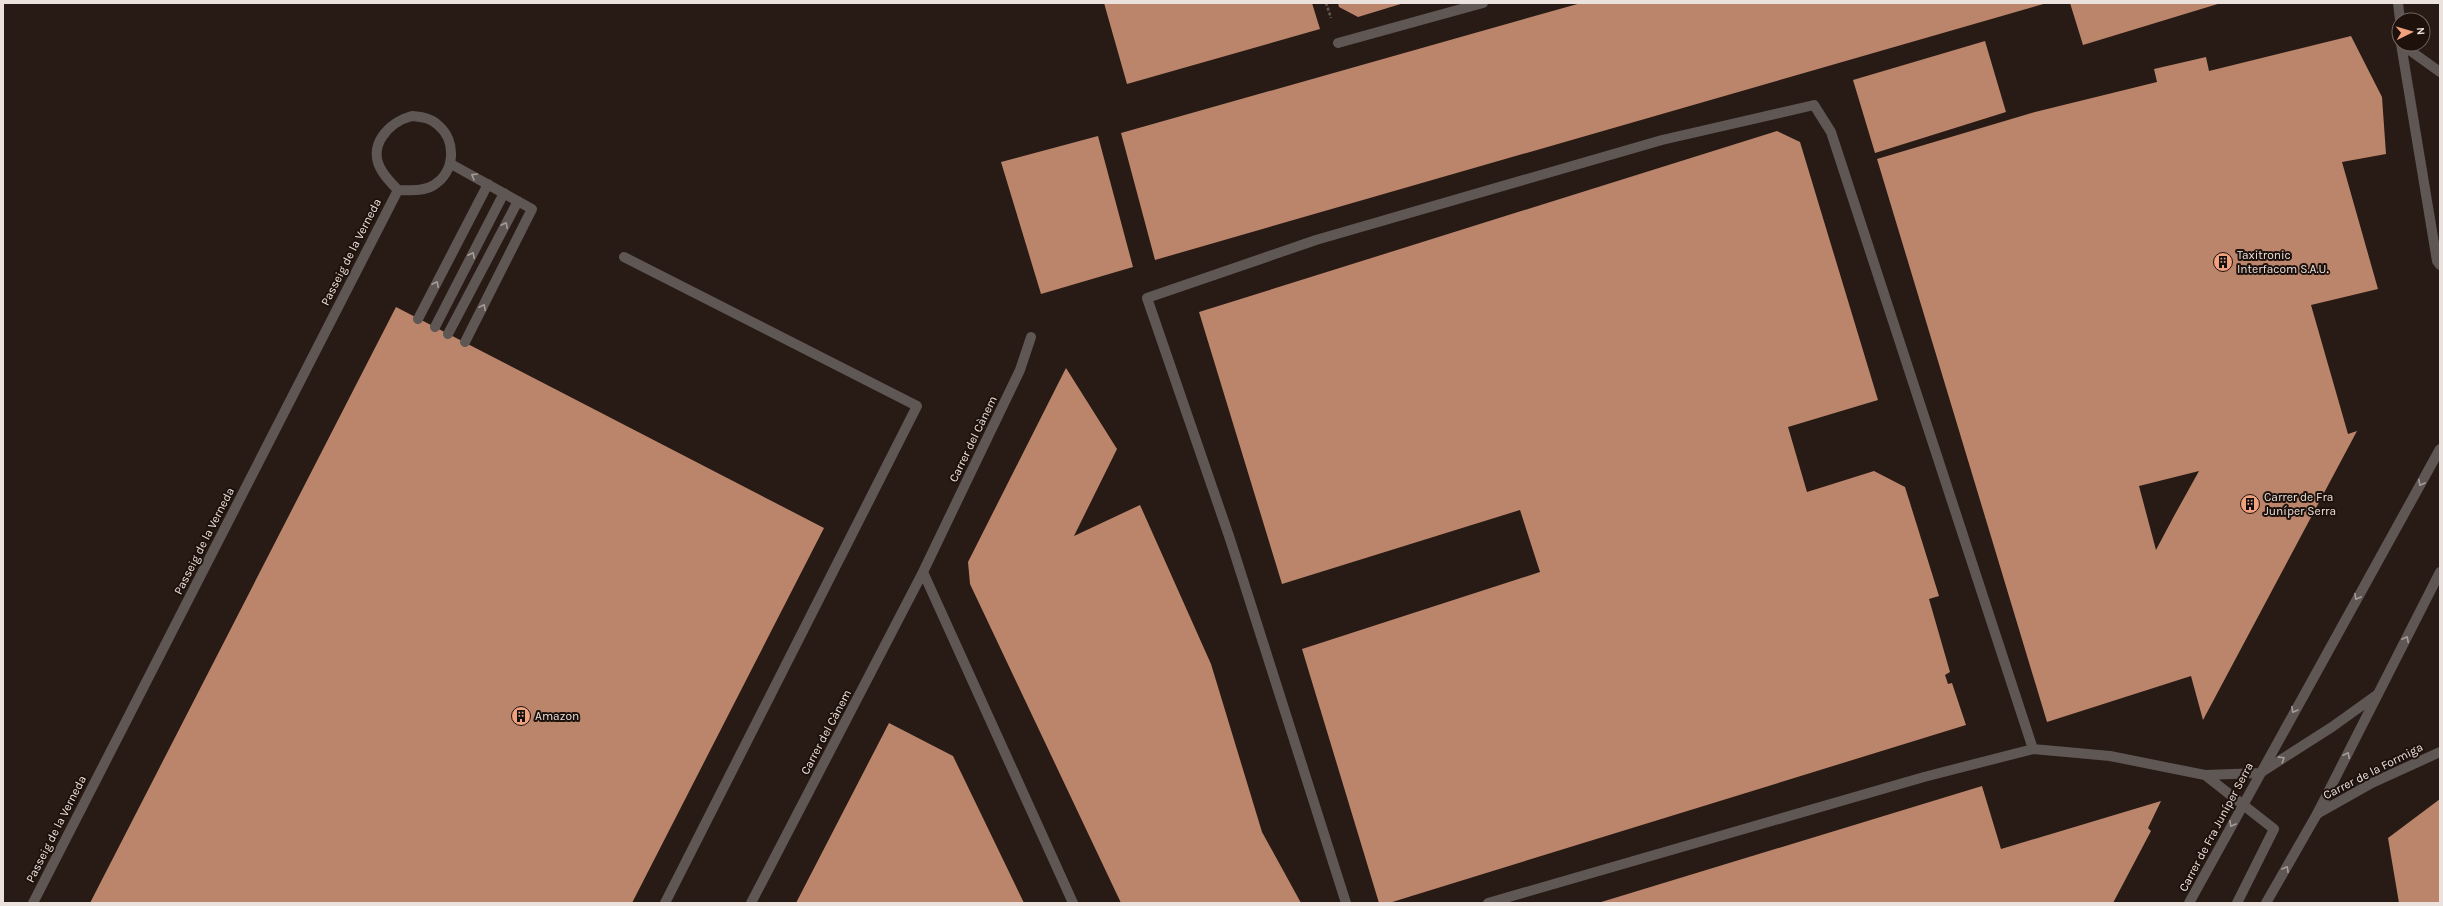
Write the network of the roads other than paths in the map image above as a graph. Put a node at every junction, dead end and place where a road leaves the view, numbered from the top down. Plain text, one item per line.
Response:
1 (1484, 3) edge
2 (1338, 43) dead end
3 (2402, 52) edge
4 (2412, 52) edge
5 (2440, 72) edge
6 (451, 164) junction
7 (488, 184) junction
8 (398, 190) junction
9 (504, 193) junction
10 (518, 201) junction
11 (624, 257) dead end
12 (2440, 265) edge
13 (418, 318) dead end
14 (435, 327) dead end
15 (448, 334) dead end
16 (1031, 337) dead end
17 (465, 342) dead end
18 (2440, 449) edge
19 (923, 572) junction
20 (2440, 572) edge
21 (2378, 694) junction
22 (2033, 749) junction
23 (2440, 752) edge
24 (2260, 773) junction
25 (2205, 774) junction
26 (2242, 805) junction
27 (2317, 814) junction
28 (33, 903) edge
29 (665, 903) edge
30 (751, 903) edge
31 (1073, 903) edge
32 (1346, 903) edge
33 (1488, 903) edge
34 (2189, 903) edge
35 (2237, 903) edge
36 (2266, 903) edge

1 - 2 street
3 - 12 street
4 - 5 street
7 -> 6 street
6 - 8 street
6 - 8 street
7 - 9 street
13 -> 7 street
8 - 28 street, Passeig de la Verneda
9 - 10 street
14 -> 9 street
15 -> 10 street
17 -> 10 street
11 - 29 street
16 - 19 street, Carrer del Cànem
18 -> 24 street, Carrer de Fra Juníper Serra
19 - 30 street, Carrer del Cànem
19 - 31 street
21 -> 20 street
24 -> 21 street
27 -> 21 street
22 - 25 street
22 - 32 street
22 - 33 street
23 - 27 street, Carrer de la Formiga
24 - 25 street
24 - 26 street, Carrer de Fra Juníper Serra
25 - 26 street
26 -> 34 street, Carrer de Fra Juníper Serra
26 - 35 street
36 -> 27 street

